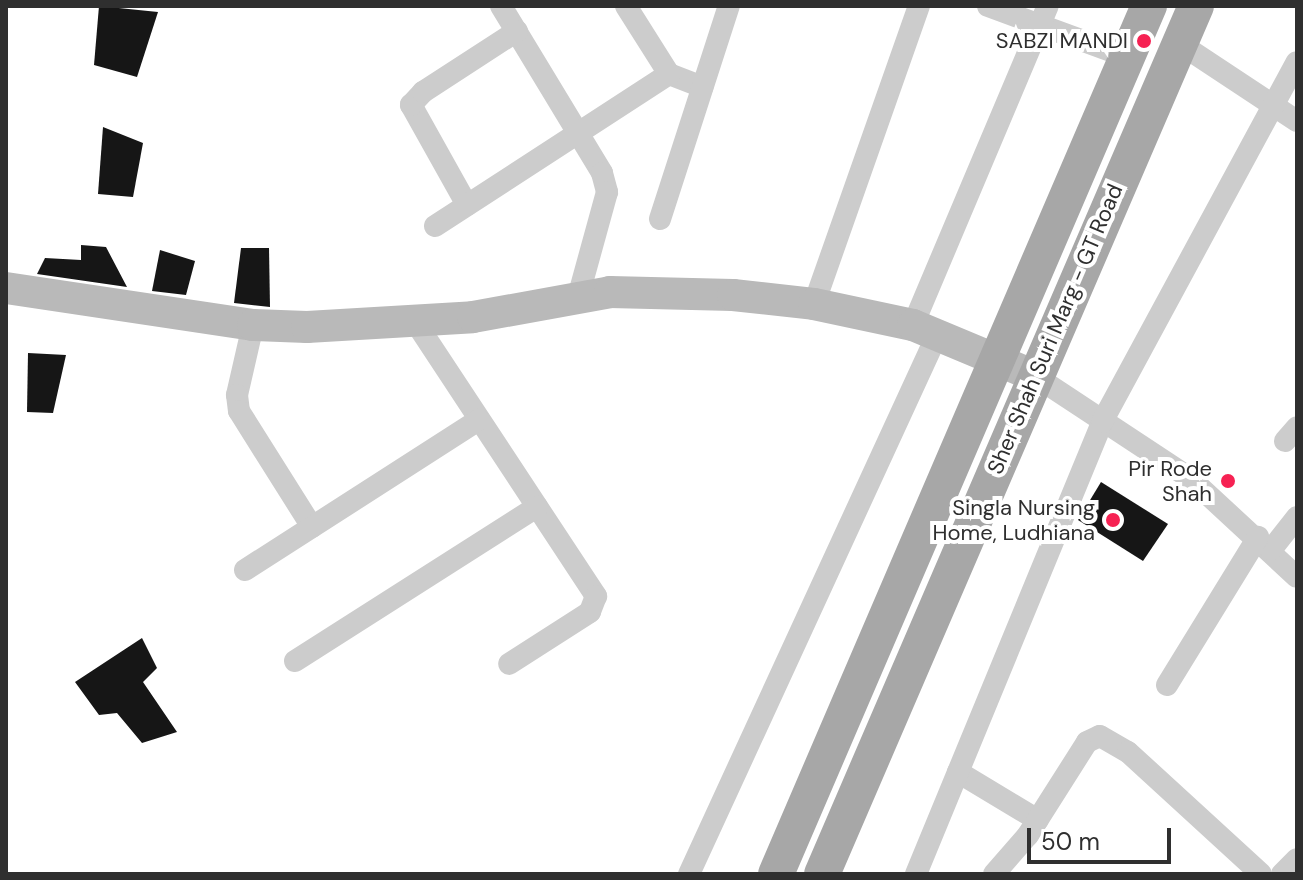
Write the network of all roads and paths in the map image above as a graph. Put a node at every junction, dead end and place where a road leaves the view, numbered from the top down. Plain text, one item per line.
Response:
1 (501, 6) edge
2 (626, 6) edge
3 (729, 6) edge
4 (919, 6) edge
5 (988, 6) edge
6 (1149, 6) edge
7 (1196, 6) edge
8 (1045, 16) edge
9 (517, 31) junction
10 (1179, 43) junction
11 (1127, 57) junction
12 (1297, 62) edge
13 (669, 74) junction
14 (703, 87) junction
15 (1274, 103) junction
16 (1297, 121) edge
17 (581, 130) junction
18 (467, 205) junction
19 (660, 219) dead end
20 (435, 226) dead end
21 (6, 288) edge
22 (578, 297) junction
23 (814, 304) junction
24 (414, 320) junction
25 (253, 325) junction
26 (926, 329) junction
27 (997, 360) junction
28 (1035, 376) junction
29 (479, 420) junction
30 (1102, 422) junction
31 (537, 507) junction
32 (1297, 517) edge
33 (312, 527) junction
34 (1264, 544) junction
35 (245, 570) dead end
36 (1297, 577) edge
37 (295, 661) dead end
38 (509, 664) dead end
39 (1167, 685) dead end
40 (958, 772) junction
41 (1038, 820) junction
42 (1297, 859) edge
43 (689, 874) edge
44 (776, 874) edge
45 (822, 874) edge
46 (916, 874) edge
47 (994, 874) edge
48 (1261, 874) edge
49 (1282, 874) edge

1 - 9 street
2 - 13 street
3 - 14 street
4 - 23 street
5 - 8 street
6 - 11 main road, Sher Shah Suri Marg - GT Road
7 - 10 main road, Sher Shah Suri Marg - GT Road
8 - 11 street
8 - 26 street
9 - 17 street
9 - 18 street
10 - 15 street
10 - 28 main road, Sher Shah Suri Marg - GT Road
11 - 27 main road, Sher Shah Suri Marg - GT Road
12 - 15 street
13 - 14 street
13 - 17 street
14 - 19 street
15 - 16 street
15 - 30 street
17 - 18 street
17 - 22 street
18 - 20 street
21 - 25 street
22 - 23 street
22 - 24 street
23 - 26 street
24 - 25 street
24 - 29 street
25 - 33 street
26 - 27 street
26 - 43 street
27 - 28 street
27 - 44 main road, Sher Shah Suri Marg - GT Road
28 - 30 street
28 - 45 main road, Sher Shah Suri Marg - GT Road
29 - 31 street
29 - 33 street
30 - 34 street
30 - 40 street
31 - 37 street
31 - 38 street
32 - 34 street
33 - 35 street
34 - 36 street
34 - 39 street
40 - 41 street
40 - 46 street
41 - 47 street
41 - 48 street
42 - 49 street

